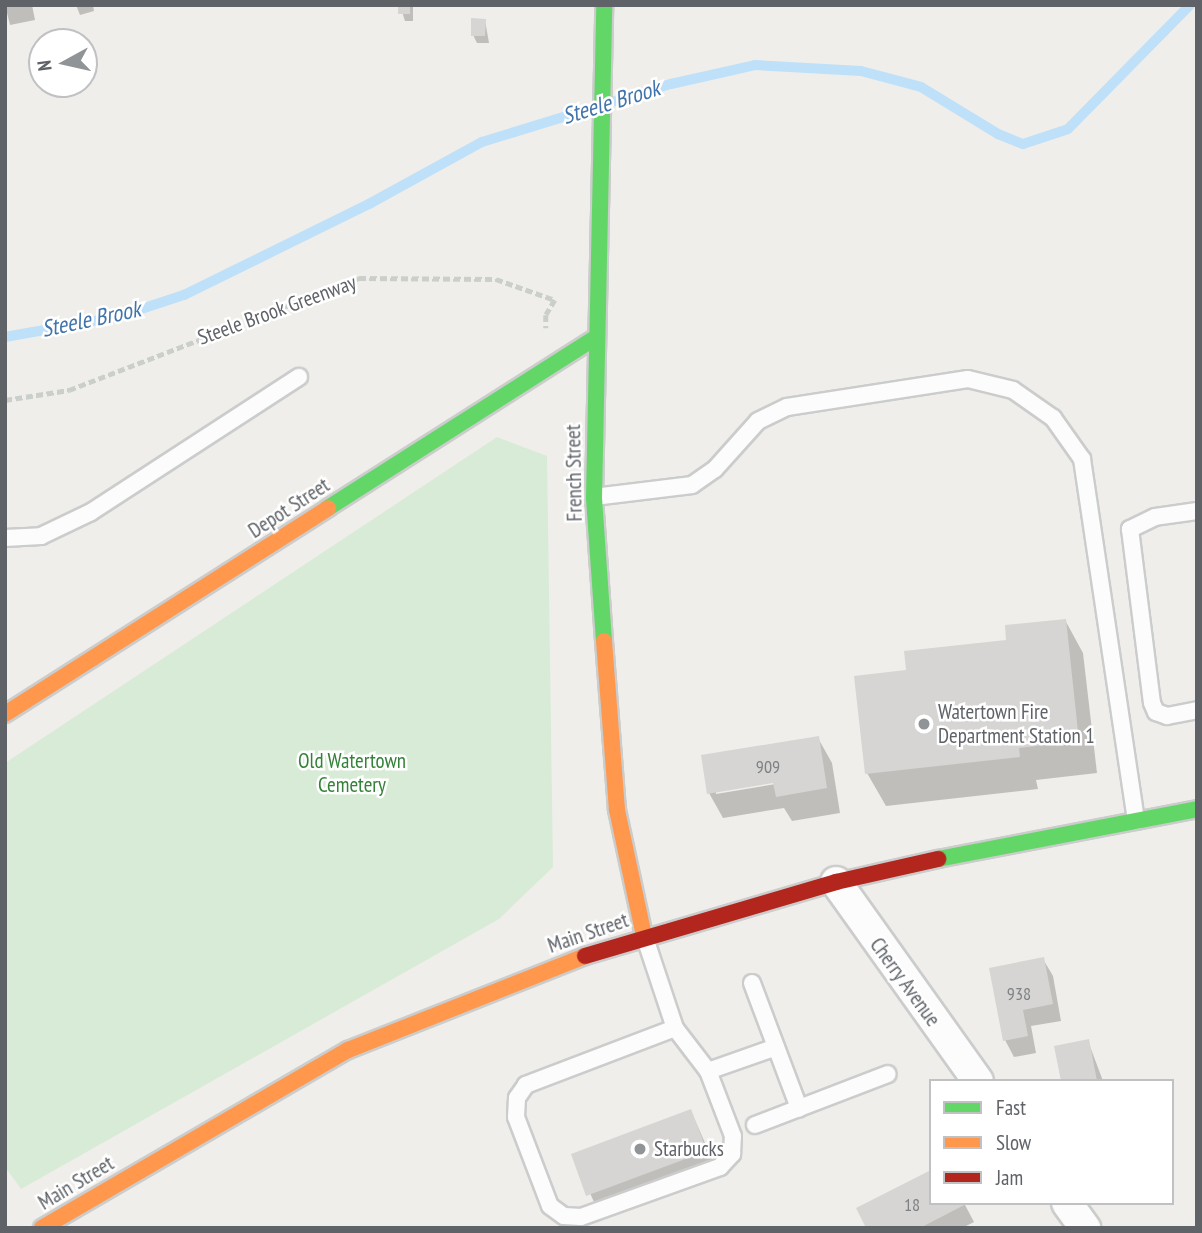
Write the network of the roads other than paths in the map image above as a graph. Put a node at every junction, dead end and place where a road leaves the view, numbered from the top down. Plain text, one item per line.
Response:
1 (604, 5) edge
2 (595, 338) junction
3 (299, 377) dead end
4 (594, 497) junction
5 (1197, 511) edge
6 (5, 538) edge
7 (1197, 710) edge
8 (5, 714) edge
9 (1197, 809) edge
10 (1136, 821) junction
11 (836, 882) junction
12 (644, 936) junction
13 (752, 983) dead end
14 (675, 1028) junction
15 (776, 1047) junction
16 (708, 1071) junction
17 (888, 1074) dead end
18 (977, 1079) edge
19 (799, 1108) junction
20 (755, 1125) dead end
21 (1068, 1205) edge
22 (42, 1228) edge
23 (1085, 1228) edge

1 - 2 street, French Street
2 - 4 street, French Street
2 - 8 street, Depot Street
3 - 6 lane
4 - 10 lane
4 - 12 street, French Street
5 - 7 lane
9 - 10 street, Main Street
10 - 11 street, Main Street
11 - 12 street, Main Street
11 - 18 street, Cherry Avenue
12 - 14 lane
12 - 22 street, Main Street
13 - 15 lane
14 - 16 lane
14 - 16 lane
15 - 16 lane
15 - 19 lane
17 - 19 lane
19 - 20 lane
21 - 23 street

